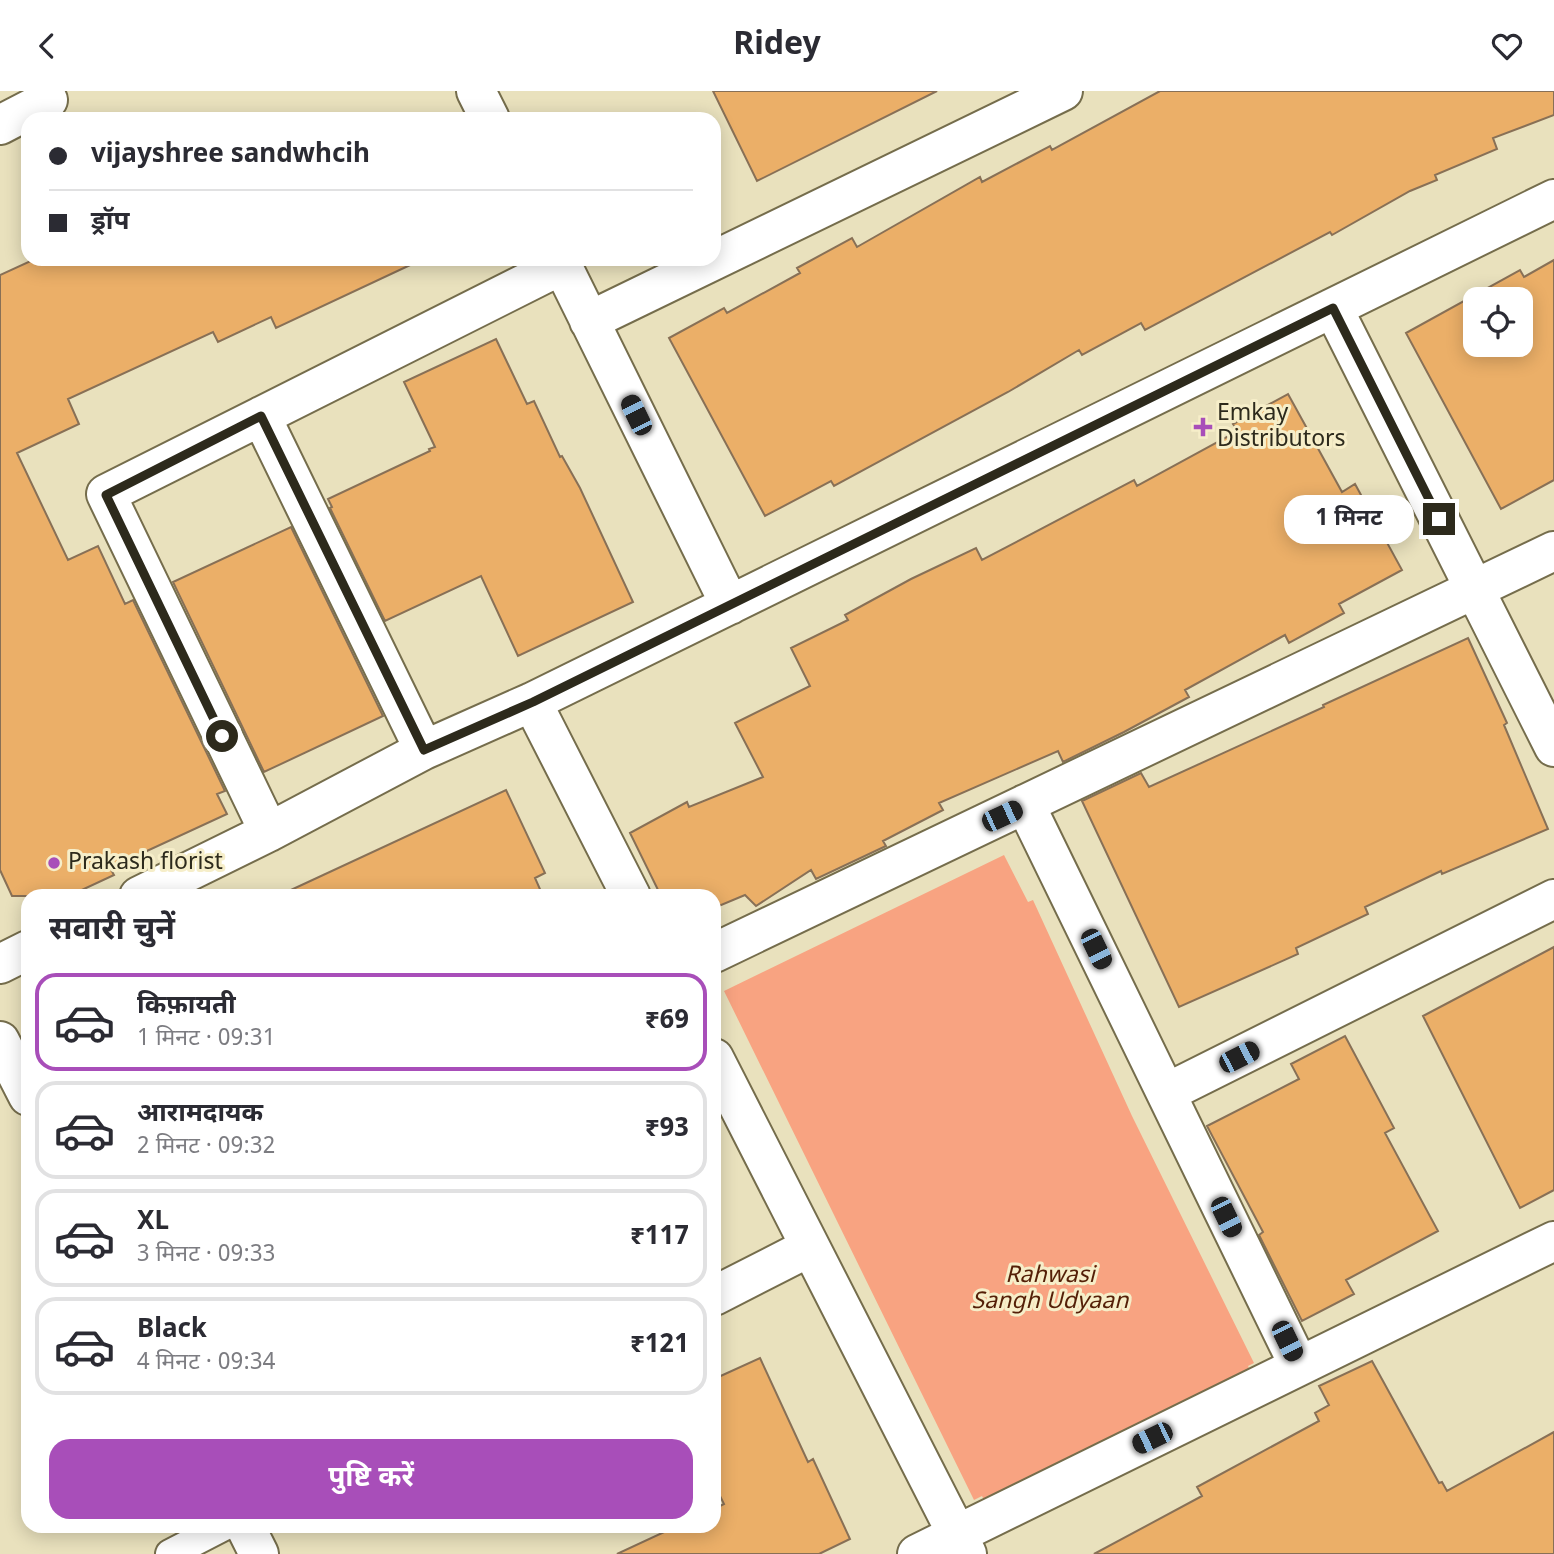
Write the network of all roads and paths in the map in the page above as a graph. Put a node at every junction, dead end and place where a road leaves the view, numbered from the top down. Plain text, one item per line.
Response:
1 (476, 91) edge
2 (1063, 91) edge
3 (48, 100) dead end
4 (24, 112) edge
5 (486, 112) edge
6 (21, 114) edge
7 (0, 124) edge
8 (1554, 199) edge
9 (721, 256) edge
10 (553, 266) edge
11 (563, 266) edge
12 (701, 266) edge
13 (1333, 308) junction
14 (589, 320) junction
15 (261, 416) junction
16 (1554, 551) edge
17 (1475, 589) junction
18 (730, 605) junction
19 (533, 702) junction
20 (1554, 747) edge
21 (424, 750) junction
22 (1026, 804) junction
23 (269, 832) junction
24 (153, 889) edge
25 (628, 889) edge
26 (1554, 899) edge
27 (721, 950) edge
28 (21, 954) edge
29 (0, 964) edge
30 (0, 1041) edge
31 (721, 1072) edge
32 (21, 1082) edge
33 (1166, 1093) junction
34 (1554, 1241) edge
35 (810, 1247) junction
36 (721, 1292) edge
37 (1299, 1366) junction
38 (247, 1533) edge
39 (962, 1544) edge
40 (170, 1554) edge
41 (917, 1554) edge

1 - 5 street
2 - 9 street
3 - 4 street
6 - 7 street
8 - 13 street
10 - 15 street
11 - 14 street
12 - 14 street
13 - 17 street
13 - 18 street
14 - 18 street
15 - 21 street
15 - 23 street
16 - 17 street
17 - 20 street
17 - 22 street
18 - 19 street
19 - 21 street
19 - 25 street
21 - 23 street
22 - 27 street
22 - 33 street
23 - 24 street
26 - 33 street
28 - 29 street
30 - 32 street
31 - 35 street
33 - 37 street
34 - 37 street
35 - 36 street
35 - 39 street
37 - 39 street
38 - 40 lane
39 - 41 street

